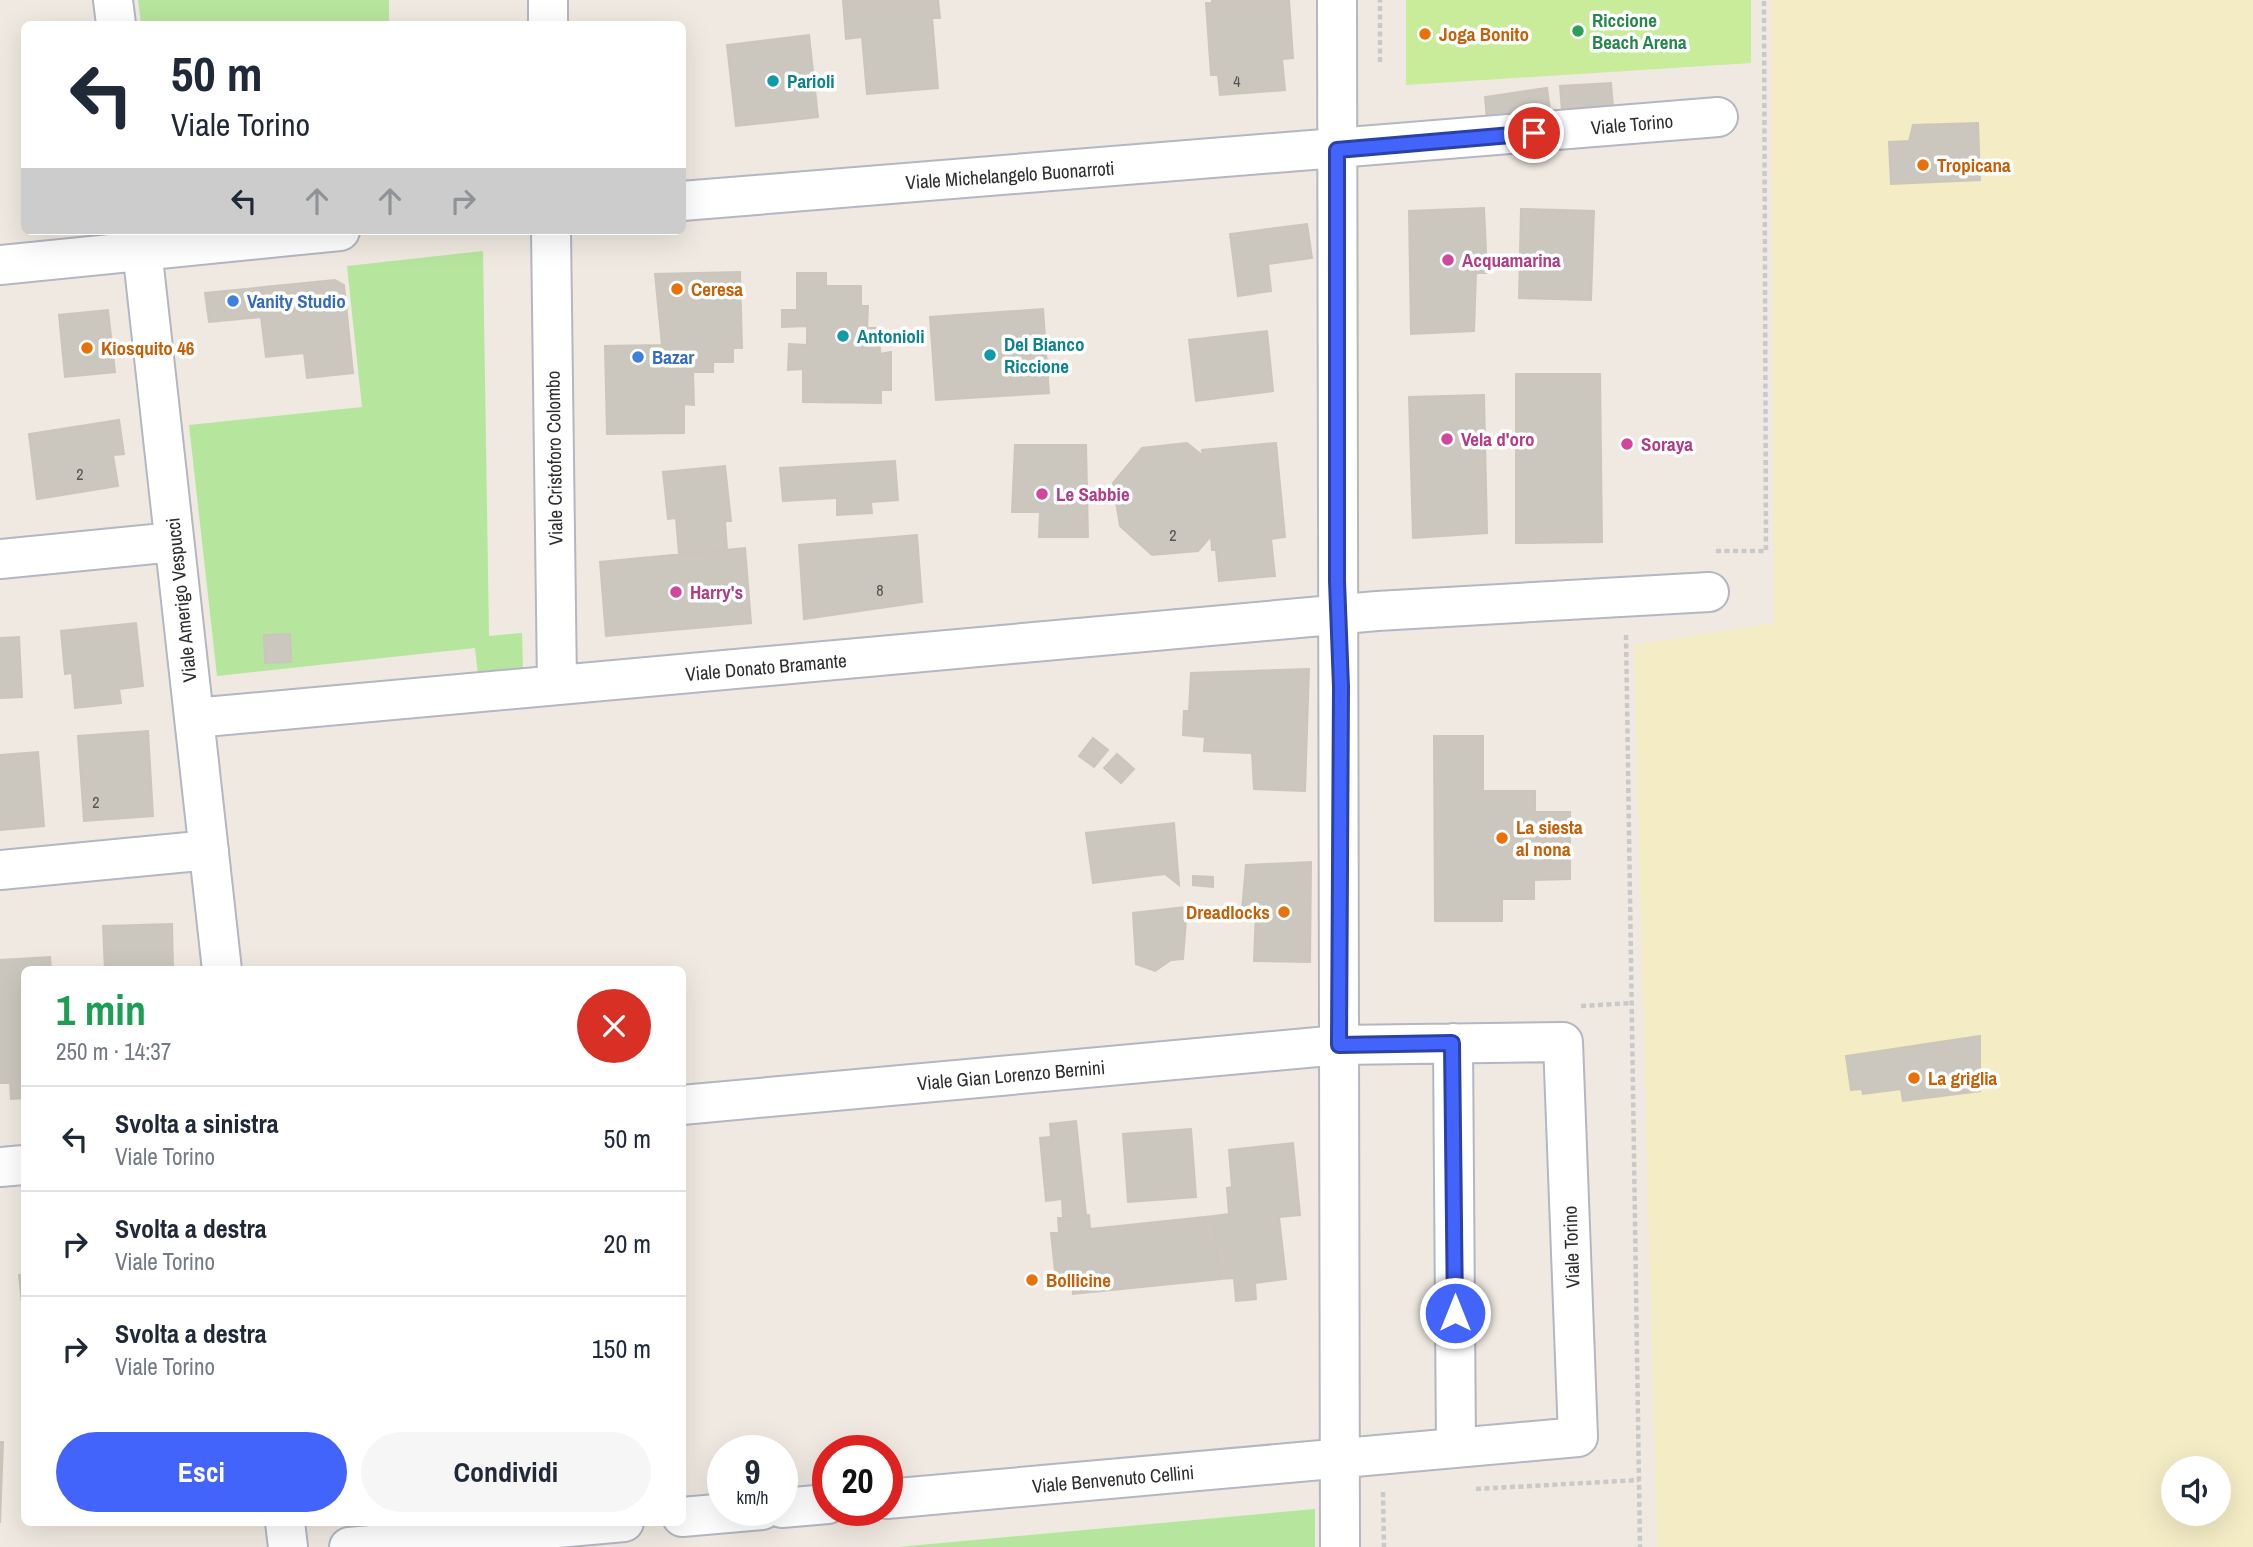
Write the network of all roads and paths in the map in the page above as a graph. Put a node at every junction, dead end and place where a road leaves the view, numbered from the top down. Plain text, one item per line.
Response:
1 (113, 0) edge
2 (548, 0) edge
3 (1337, 0) edge
4 (1764, 0) edge
5 (116, 21) edge
6 (548, 21) edge
7 (1699, 127) dead end
8 (1337, 150) junction
9 (686, 201) edge
10 (260, 235) edge
11 (551, 235) edge
12 (141, 241) edge
13 (0, 265) edge
14 (174, 542) junction
15 (0, 559) edge
16 (1709, 592) joint
17 (1338, 615) junction
18 (1638, 631) dead end
19 (557, 685) junction
20 (194, 718) junction
21 (209, 850) junction
22 (0, 870) edge
23 (222, 966) edge
24 (1452, 1043) junction
25 (1339, 1045) junction
26 (686, 1105) edge
27 (21, 1165) edge
28 (0, 1167) edge
29 (1456, 1448) junction
30 (1340, 1459) junction
31 (1639, 1479) junction
32 (1463, 1490) dead end
33 (1396, 1493) dead end
34 (1340, 1497) junction
35 (903, 1498) edge
36 (707, 1515) edge
37 (686, 1517) edge
38 (285, 1526) edge
39 (580, 1526) edge
40 (288, 1547) edge
41 (349, 1547) edge
42 (1340, 1547) edge
43 (1640, 1547) edge

1 - 5 street
2 - 6 street
3 - 8 street
4 - 16 path
7 - 8 street, Viale Torino
8 - 9 street, Viale Michelangelo Buonarroti
8 - 17 street
10 - 12 street
11 - 19 street, Viale Cristoforo Colombo
12 - 13 street
12 - 14 street, Viale Amerigo Vespucci
14 - 15 street
14 - 20 street, Viale Amerigo Vespucci
16 - 17 street
17 - 19 street, Viale Donato Bramante
17 - 25 street
18 - 31 path
19 - 20 street, Viale Donato Bramante
20 - 21 street, Viale Amerigo Vespucci
21 - 22 street
21 - 23 street, Viale Amerigo Vespucci
24 - 25 street, Viale Torino
24 - 29 street
24 - 29 street, Viale Torino
25 - 26 street, Viale Gian Lorenzo Bernini
25 - 30 street
27 - 28 street
29 - 30 street, Viale Torino
30 - 34 street
30 - 35 street, Viale Benvenuto Cellini
31 - 32 path
31 - 43 path
33 - 34 path
34 - 42 street
36 - 37 street
38 - 40 street
39 - 41 street

